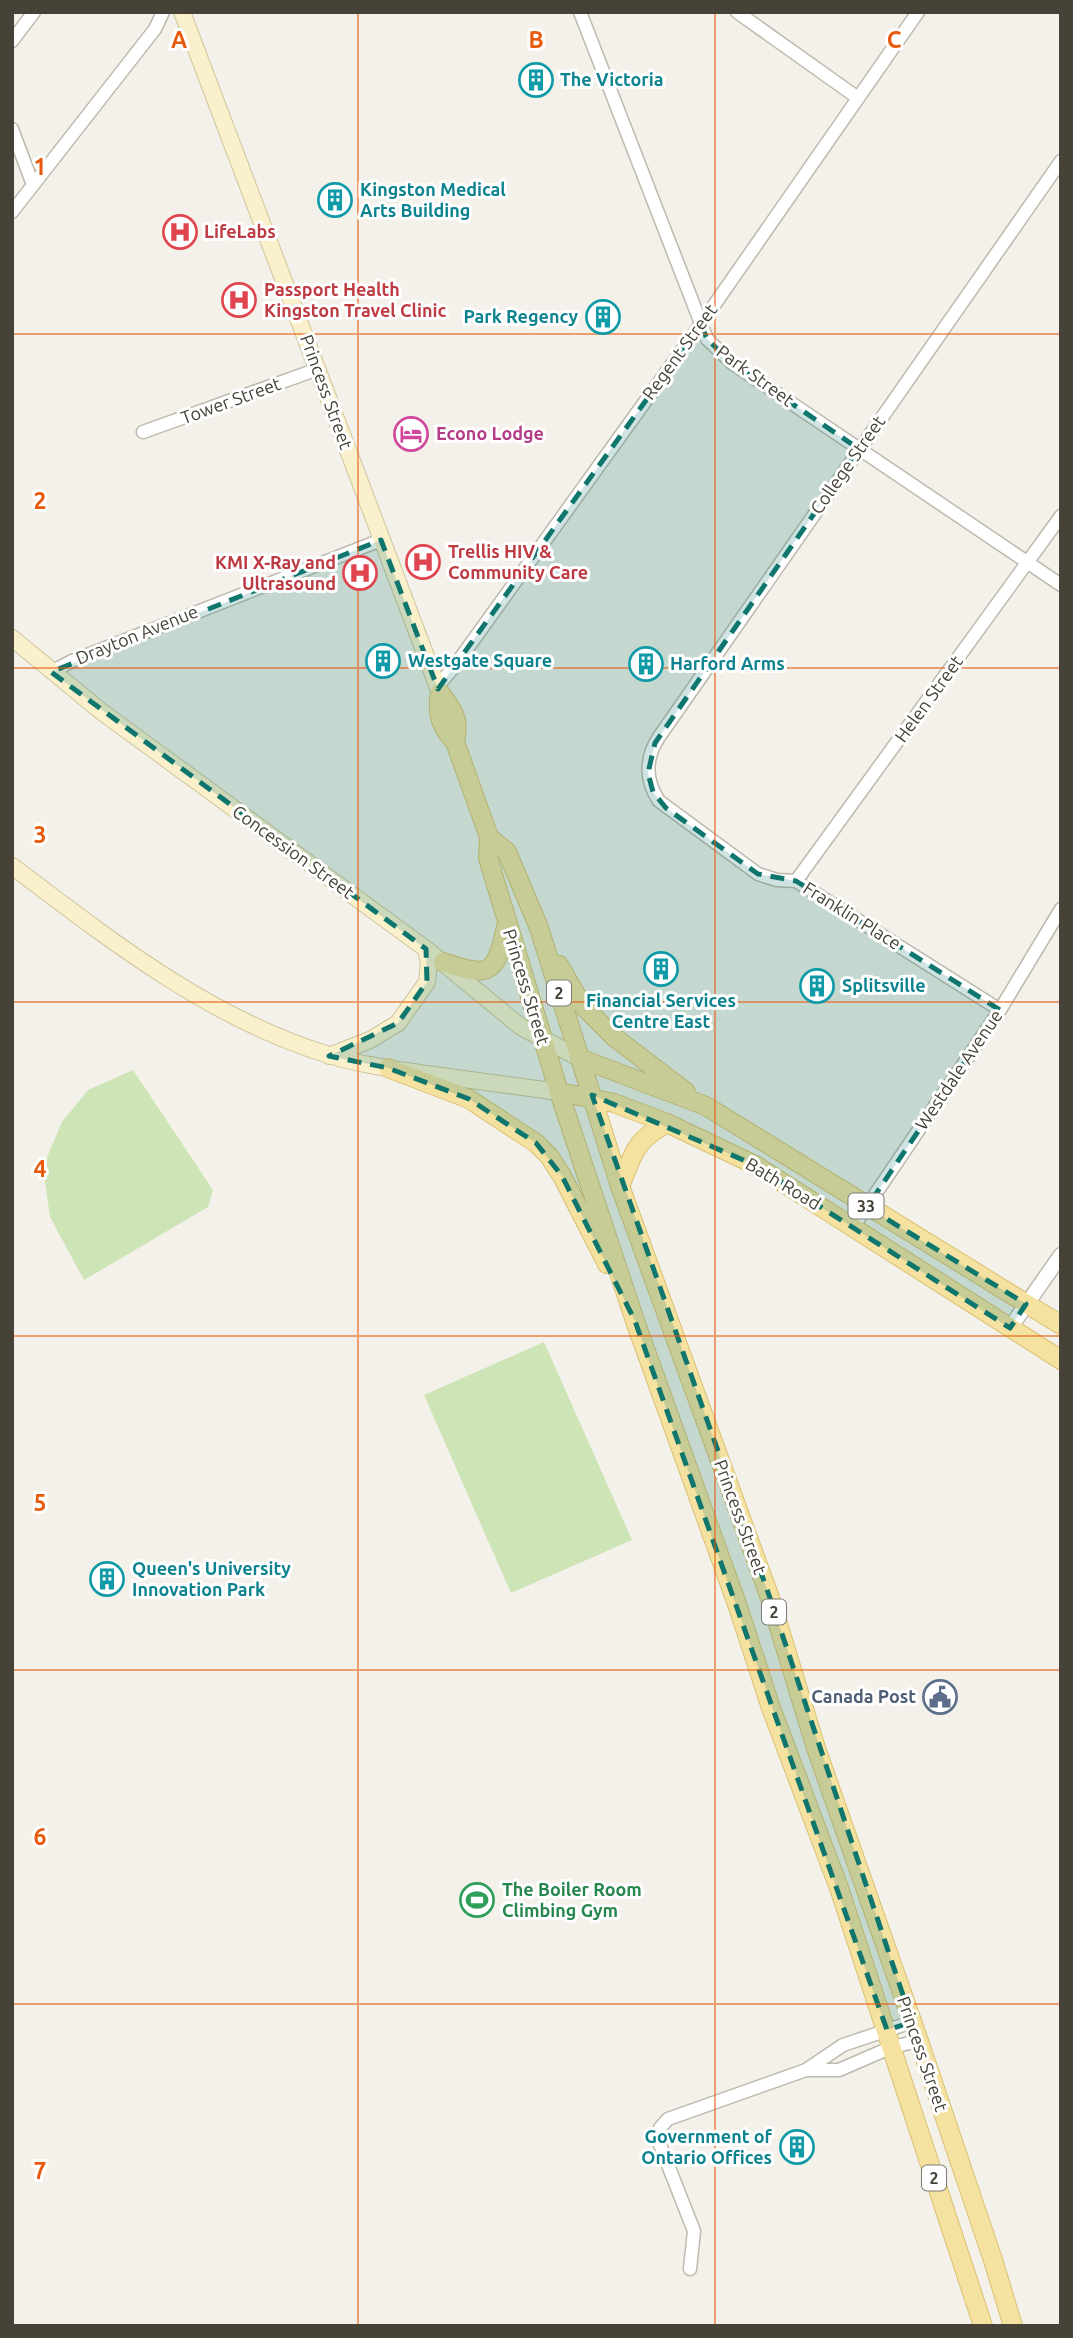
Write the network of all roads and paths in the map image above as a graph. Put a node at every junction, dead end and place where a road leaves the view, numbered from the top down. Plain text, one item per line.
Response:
1 (34, 12) edge
2 (163, 12) edge
3 (182, 12) edge
4 (580, 12) edge
5 (737, 12) edge
6 (918, 12) edge
7 (12, 41) edge
8 (859, 98) junction
9 (12, 129) edge
10 (1061, 161) edge
11 (33, 186) junction
12 (12, 212) edge
13 (701, 324) junction
14 (318, 369) junction
15 (143, 432) dead end
16 (859, 449) junction
17 (1061, 516) edge
18 (381, 540) junction
19 (1028, 563) junction
20 (1061, 585) edge
21 (12, 638) edge
22 (51, 672) junction
23 (439, 690) junction
24 (648, 773) joint
25 (489, 837) junction
26 (12, 866) edge
27 (796, 881) junction
28 (1061, 909) edge
29 (506, 924) junction
30 (539, 928) junction
31 (426, 949) junction
32 (443, 962) junction
33 (1000, 1010) junction
34 (541, 1039) junction
35 (329, 1056) junction
36 (579, 1058) junction
37 (388, 1068) junction
38 (559, 1092) junction
39 (593, 1099) junction
40 (706, 1106) junction
41 (667, 1123) junction
42 (620, 1186) junction
43 (867, 1206) junction
44 (853, 1227) junction
45 (1061, 1255) edge
46 (1026, 1304) junction
47 (635, 1321) junction
48 (1061, 1325) edge
49 (1010, 1328) junction
50 (1061, 1360) edge
51 (912, 2022) junction
52 (889, 2039) junction
53 (919, 2041) junction
54 (806, 2070) junction
55 (690, 2269) dead end
56 (983, 2326) edge
57 (1013, 2326) edge

1 - 7 street
2 - 11 street
3 - 14 main road, Princess Street / 2
4 - 13 street, Park Street
5 - 8 street
6 - 8 street, Regent Street
8 - 13 street, Regent Street
9 - 11 street
10 - 16 street, College Street
11 - 12 street
13 - 16 street, Park Street
13 - 23 street, Regent Street
14 - 15 street, Tower Street
14 - 18 main road, Princess Street / 2
16 - 19 street, Park Street
16 - 24 street, College Street
17 - 19 street, Helen Street
18 - 22 street, Drayton Avenue
18 - 23 main road, Princess Street / 2
19 - 20 street, Park Street
19 - 27 street, Helen Street
21 - 22 main road, Concession Street
22 - 31 main road, Concession Street
23 - 25 main road, Princess Street / 2
24 - 27 street, Franklin Place
25 - 29 main road, Princess Street / 2
25 - 30 main road, Princess Street / 2
26 - 35 main road
27 - 33 street, Franklin Place
28 - 33 street, Westdale Avenue
29 - 32 main road
29 - 34 main road, Princess Street / 2
30 - 36 main road, Princess Street / 2
30 - 40 main road
31 - 32 main road, Concession Street
31 - 35 main road
32 - 34 main road, Concession Street
33 - 43 street, Westdale Avenue
34 - 36 main road, Concession Street / 33
34 - 38 main road, Princess Street / 2
35 - 37 main road
36 - 39 main road, Princess Street / 2
36 - 40 main road, Bath Road / 33
37 - 38 main road
37 - 47 main road
38 - 39 main road, Bath Road / 33
38 - 47 main road, Princess Street / 2
39 - 41 main road, Bath Road / 33
39 - 42 main road, Princess Street / 2
40 - 43 main road, Bath Road / 33
41 - 42 main road
41 - 44 main road, Bath Road / 33
42 - 51 main road, Princess Street / 2
43 - 44 street, Westdale Avenue
43 - 46 main road, Bath Road / 33
44 - 49 main road, Bath Road / 33
45 - 46 street
46 - 48 main road, Bath Road / 33
46 - 49 street
47 - 52 main road, Princess Street / 2
49 - 50 main road, Bath Road / 33
51 - 52 street
51 - 53 main road, Princess Street / 2
52 - 53 street
52 - 54 street
52 - 54 street
52 - 56 main road, Princess Street / 2
53 - 57 main road, Princess Street / 2
54 - 55 street

